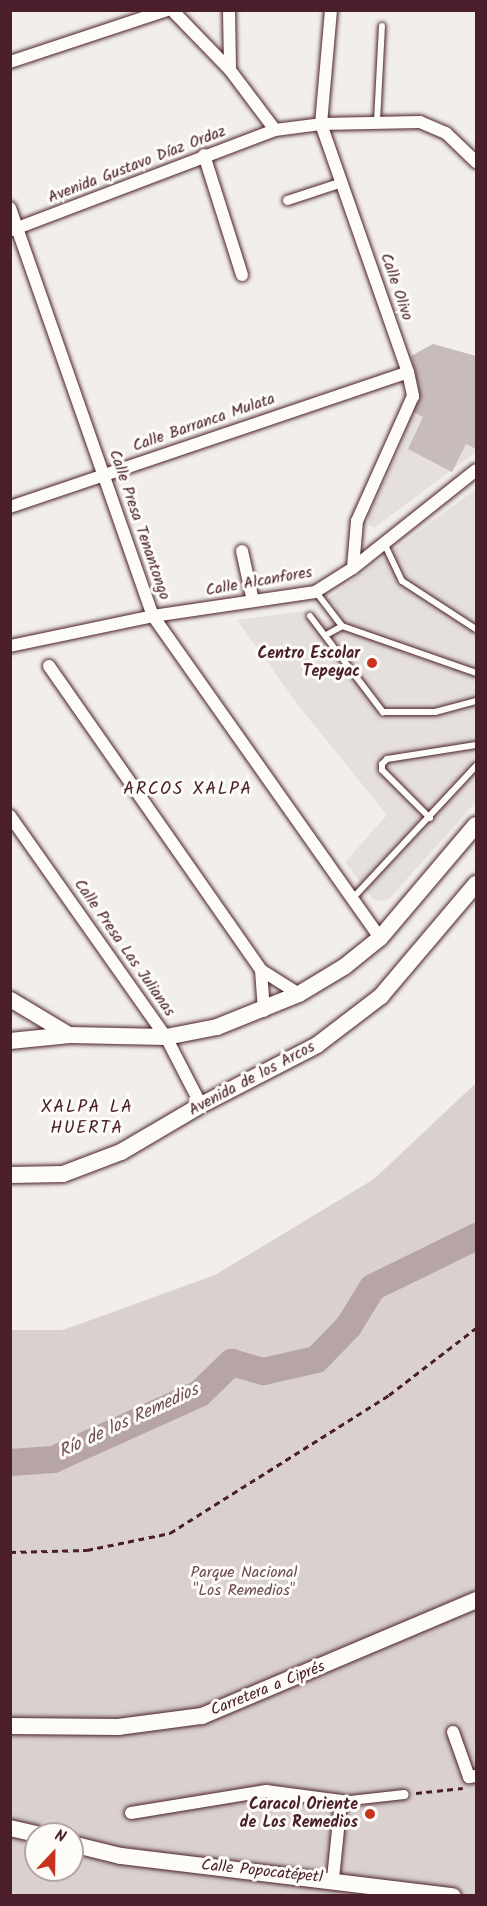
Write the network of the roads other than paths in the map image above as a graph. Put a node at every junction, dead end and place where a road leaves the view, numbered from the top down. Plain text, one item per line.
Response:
1 (167, 10) edge
2 (172, 10) edge
3 (229, 10) edge
4 (331, 10) edge
5 (382, 26) dead end
6 (10, 62) edge
7 (230, 70) junction
8 (377, 121) junction
9 (321, 124) junction
10 (275, 130) junction
11 (204, 155) junction
12 (477, 162) edge
13 (342, 182) junction
14 (287, 200) dead end
15 (10, 208) edge
16 (14, 229) edge
17 (242, 275) dead end
18 (408, 372) junction
19 (477, 470) edge
20 (105, 474) junction
21 (10, 507) edge
22 (384, 543) junction
23 (242, 551) dead end
24 (353, 567) junction
25 (315, 592) junction
26 (253, 601) junction
27 (153, 616) junction
28 (310, 616) dead end
29 (342, 626) junction
30 (477, 629) edge
31 (326, 635) junction
32 (10, 646) edge
33 (49, 666) dead end
34 (477, 673) edge
35 (477, 701) edge
36 (477, 745) edge
37 (477, 766) edge
38 (10, 816) edge
39 (430, 818) junction
40 (477, 825) edge
41 (477, 884) edge
42 (352, 900) junction
43 (380, 938) junction
44 (261, 970) junction
45 (299, 994) junction
46 (10, 999) edge
47 (264, 1011) junction
48 (70, 1035) junction
49 (166, 1036) junction
50 (10, 1041) edge
51 (201, 1104) junction
52 (10, 1175) edge
53 (477, 1600) edge
54 (10, 1725) edge
55 (453, 1732) dead end
56 (470, 1780) edge
57 (404, 1794) road end
58 (341, 1801) junction
59 (131, 1813) dead end
60 (84, 1847) edge
61 (333, 1879) junction
62 (428, 1893) edge
63 (453, 1896) edge

1 - 6 street
2 - 7 street
3 - 7 street
4 - 9 street, Calle Olivo
5 - 8 lane
7 - 10 street
8 - 9 street, Avenida Gustavo Díaz Ordaz
8 - 12 street, Avenida Gustavo Díaz Ordaz
9 - 10 street, Avenida Gustavo Díaz Ordaz
9 - 13 street, Calle Olivo
10 - 11 street, Avenida Gustavo Díaz Ordaz
11 - 16 street, Avenida Gustavo Díaz Ordaz
11 - 17 street
13 - 14 street
13 - 18 street, Calle Olivo
15 - 16 street, Calle Presa Tenantongo
16 - 20 street, Calle Presa Tenantongo
18 - 20 street, Calle Barranca Mulata
18 - 24 street, Calle Olivo
19 - 22 street, Calle Alcanfores
20 - 21 street, Calle Barranca Mulata
20 - 27 street, Calle Presa Tenantongo
22 - 24 street, Calle Alcanfores
22 - 30 lane
23 - 26 street
24 - 25 street, Calle Alcanfores
25 - 26 street, Calle Alcanfores
25 - 29 lane
26 - 27 street, Calle Alcanfores
27 - 32 street, Calle Alcanfores
27 - 42 street, Calle Presa Tenantongo
28 - 31 lane
29 - 31 lane
29 - 34 lane
31 - 35 lane
33 - 44 street
36 - 39 lane
37 - 39 lane
38 - 49 street, Calle Presa Las Julianas
39 - 42 lane
40 - 43 main road
41 - 51 main road, Avenida de los Arcos
42 - 43 street, Calle Presa Tenantongo
43 - 45 main road
44 - 45 street
44 - 47 street
45 - 47 main road
46 - 48 street
47 - 49 main road
48 - 49 main road
48 - 50 main road
49 - 51 street, Calle Presa Las Julianas
51 - 52 main road, Avenida de los Arcos
53 - 54 main road, Carretera a Ciprés
55 - 56 street
57 - 58 street
58 - 59 street
58 - 61 street
60 - 61 main road, Calle Popocatépetl
61 - 62 main road, Calle Popocatépetl
62 - 63 main road, Calle Popocatépetl

